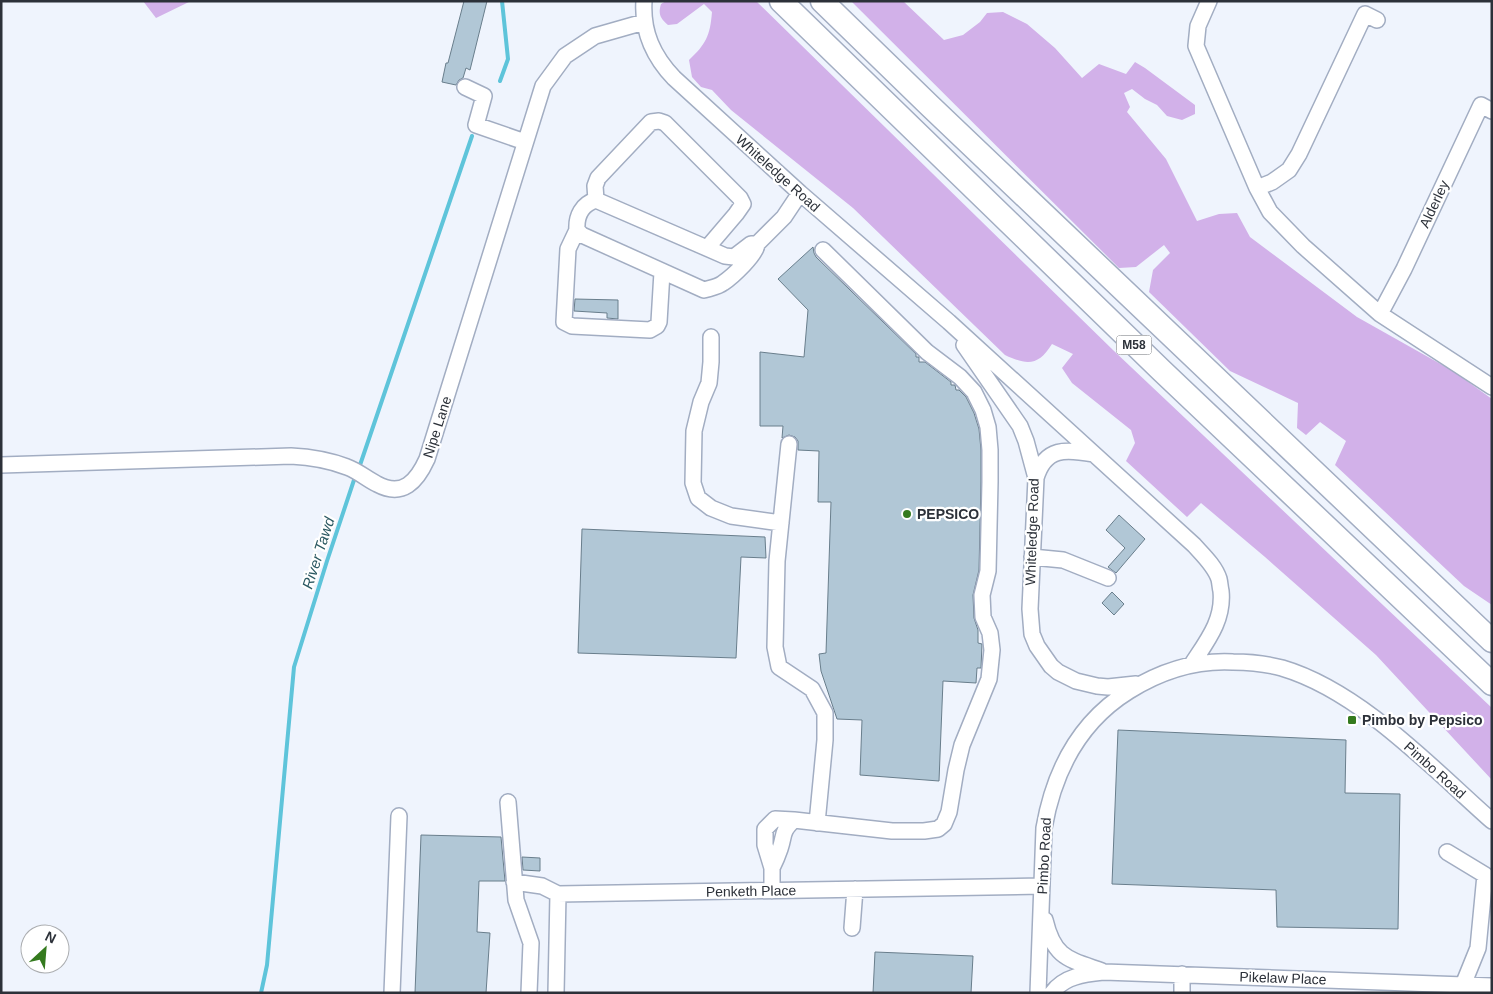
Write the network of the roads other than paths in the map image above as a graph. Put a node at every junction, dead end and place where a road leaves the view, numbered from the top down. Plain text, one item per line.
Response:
1 (644, 1) edge
2 (781, 1) edge
3 (822, 1) edge
4 (1209, 1) edge
5 (1377, 20) dead end
6 (644, 22) junction
7 (465, 87) dead end
8 (1492, 110) edge
9 (525, 142) junction
10 (1257, 188) junction
11 (800, 193) junction
12 (596, 200) junction
13 (577, 230) junction
14 (758, 244) junction
15 (707, 248) junction
16 (823, 250) dead end
17 (662, 272) junction
18 (1380, 314) junction
19 (948, 322) junction
20 (711, 337) dead end
21 (1492, 387) edge
22 (789, 444) dead end
23 (1094, 454) junction
24 (1, 465) edge
25 (1036, 478) junction
26 (781, 524) junction
27 (1032, 557) junction
28 (1108, 578) dead end
29 (1492, 641) edge
30 (1192, 664) junction
31 (1140, 684) junction
32 (1492, 684) edge
33 (508, 802) dead end
34 (399, 816) dead end
35 (1492, 822) edge
36 (818, 823) junction
37 (1447, 852) dead end
38 (514, 882) junction
39 (855, 889) junction
40 (772, 891) junction
41 (1042, 893) junction
42 (558, 894) junction
43 (852, 928) dead end
44 (1104, 972) junction
45 (1182, 974) junction
46 (1463, 985) junction
47 (1317, 986) edge
48 (1405, 988) edge
49 (1489, 988) edge
50 (392, 993) edge
51 (529, 993) edge
52 (556, 993) edge
53 (1038, 993) edge
54 (1052, 993) edge
55 (1182, 993) edge

1 - 6 street, Whiteledge Road
2 - 32 highway, M58
3 - 29 highway, M58
4 - 10 street
5 - 10 street
6 - 9 street, Nipe Lane
6 - 11 street, Whiteledge Road
7 - 9 street
8 - 18 street, Alderley
9 - 24 street, Nipe Lane
10 - 18 street
11 - 14 street
11 - 19 street, Whiteledge Road
12 - 13 street
12 - 15 street
12 - 15 street
13 - 17 street
13 - 17 street
14 - 15 street
14 - 17 street
16 - 36 street
18 - 21 street
19 - 23 street, Whiteledge Road
19 - 25 street, Whiteledge Road
20 - 26 street
22 - 26 street
23 - 25 street
23 - 30 street, Whiteledge Road
25 - 27 street, Whiteledge Road
26 - 36 street
27 - 28 street
27 - 31 street, Whiteledge Road
30 - 31 street, Pimbo Road
30 - 35 street, Pimbo Road
31 - 41 street, Pimbo Road
33 - 38 street
34 - 50 street
36 - 40 street
37 - 46 street
38 - 42 street
38 - 51 street
39 - 40 street, Penketh Place
39 - 41 street, Penketh Place
39 - 43 street
40 - 42 street, Penketh Place
41 - 44 street, Pikelaw Place
41 - 53 street, Pimbo Road
42 - 52 street
44 - 45 street, Pikelaw Place
44 - 54 street, Pikelaw Place
45 - 47 street, Pikelaw Place
45 - 55 street
46 - 48 street, Pikelaw Place
46 - 49 street, Pikelaw Place
47 - 48 street, Pikelaw Place

